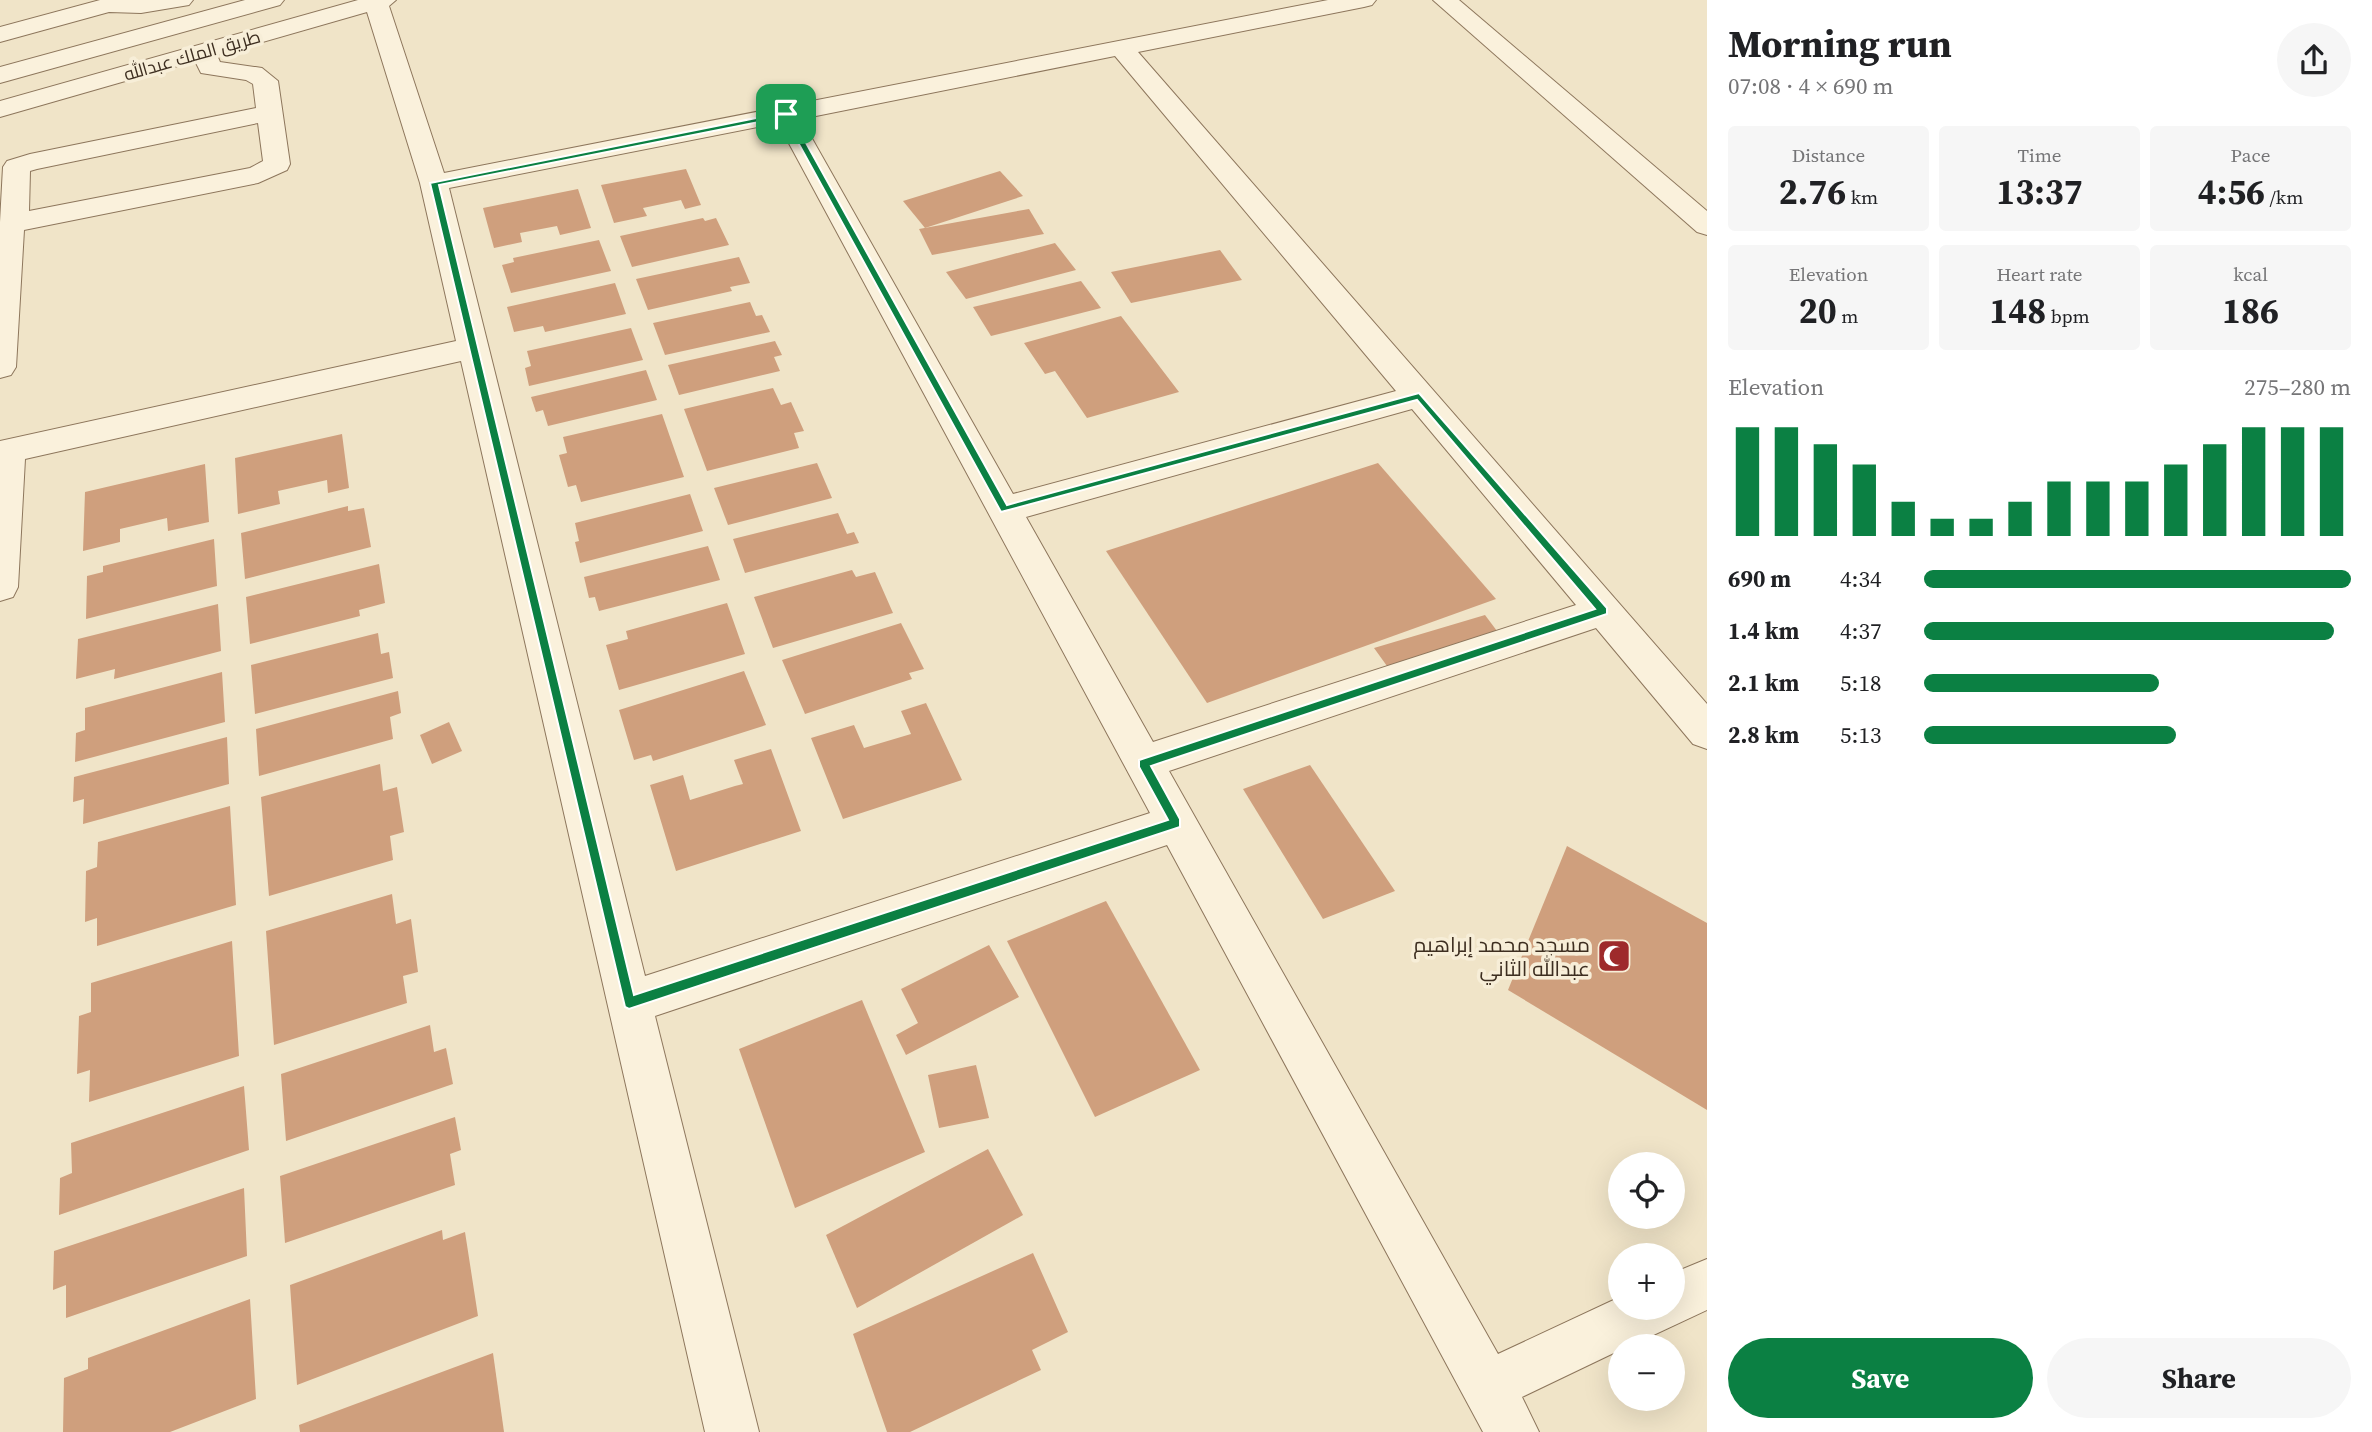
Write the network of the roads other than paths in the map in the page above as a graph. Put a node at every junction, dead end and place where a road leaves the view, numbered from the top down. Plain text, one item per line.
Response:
1 (60, 0) edge
2 (181, 0) edge
3 (271, 0) edge
4 (1364, 0) edge
5 (1445, 0) edge
6 (380, 1) edge
7 (0, 33) edge
8 (1121, 48) junction
9 (204, 52) junction
10 (0, 75) edge
11 (0, 109) edge
12 (269, 113) junction
13 (786, 114) junction
14 (434, 183) junction
15 (14, 223) junction
16 (1707, 226) edge
17 (473, 348) junction
18 (0, 367) edge
19 (1419, 396) junction
20 (5, 452) edge
21 (1004, 510) junction
22 (0, 587) edge
23 (1603, 611) junction
24 (1707, 732) edge
25 (1143, 763) junction
26 (1176, 823) junction
27 (629, 1003) junction
28 (1707, 1284) edge
29 (1685, 1294) edge
30 (1628, 1320) edge
31 (1487, 1386) junction
32 (732, 1432) edge
33 (1512, 1432) edge

1 - 7 street
2 - 7 street
3 - 10 street, طريق الملك عبدالله
4 - 8 street
5 - 16 street
6 - 9 street, طريق الملك عبدالله
6 - 14 street
8 - 13 street
8 - 19 street
9 - 11 street, طريق الملك عبدالله
9 - 12 street
12 - 15 street
12 - 15 street
13 - 14 street
13 - 21 street
14 - 17 street
15 - 18 street
17 - 20 street
17 - 27 street
19 - 21 street
19 - 23 street
20 - 22 street
21 - 25 street
23 - 24 street
23 - 25 street
25 - 26 street
26 - 27 street
26 - 31 street
27 - 32 street
28 - 29 street
30 - 31 street
31 - 33 street

